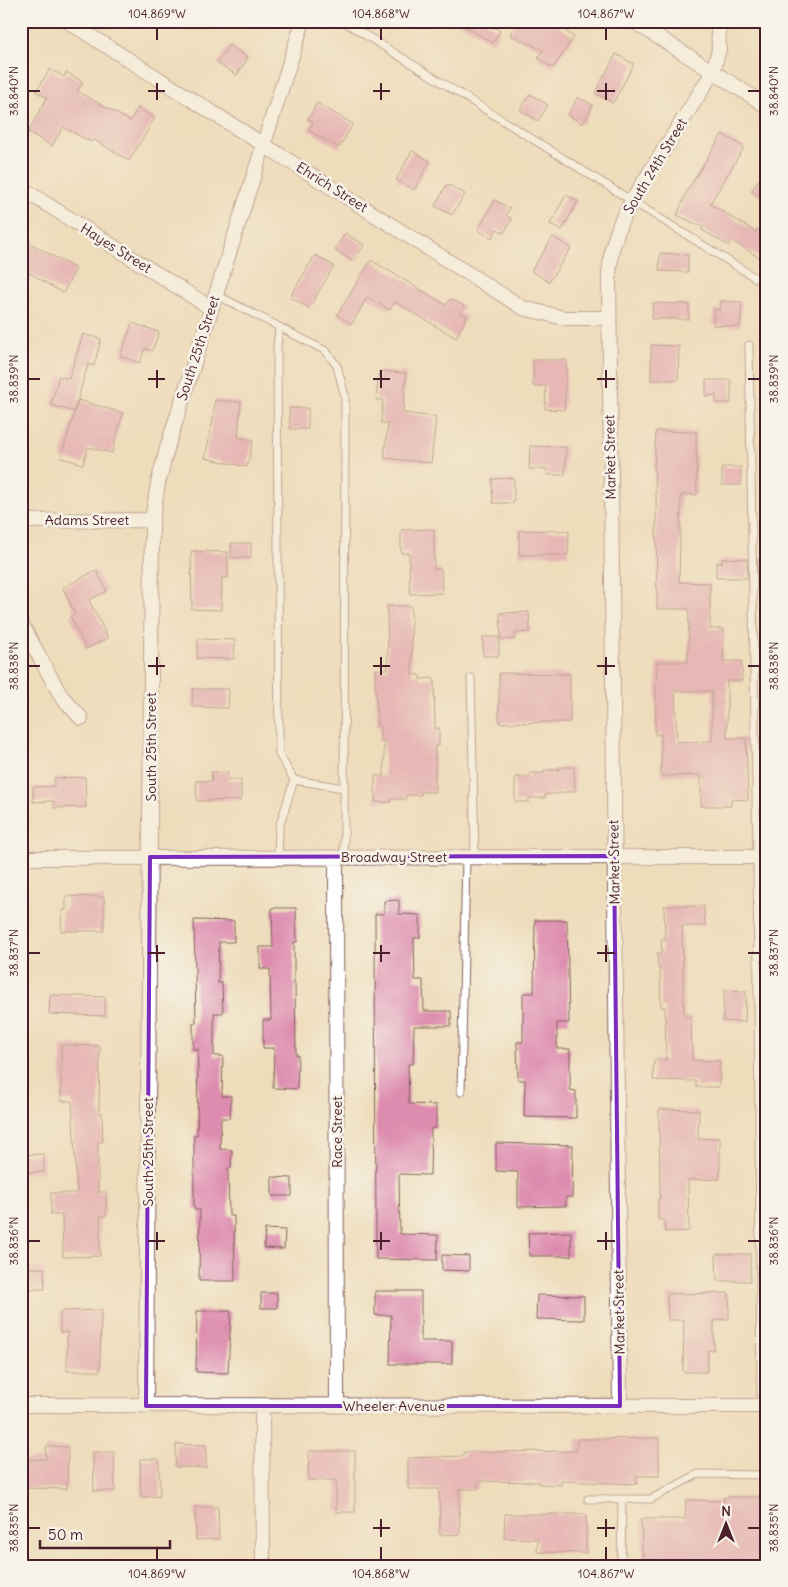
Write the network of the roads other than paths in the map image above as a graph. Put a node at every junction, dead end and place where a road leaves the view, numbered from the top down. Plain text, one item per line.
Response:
1 (67, 21) edge
2 (303, 21) edge
3 (343, 21) edge
4 (633, 21) edge
5 (718, 21) edge
6 (713, 72) junction
7 (767, 106) edge
8 (264, 145) junction
9 (21, 188) edge
10 (632, 200) junction
11 (767, 284) edge
12 (215, 294) junction
13 (211, 308) junction
14 (609, 318) junction
15 (279, 327) junction
16 (749, 345) dead end
17 (152, 520) junction
18 (21, 521) edge
19 (21, 623) edge
20 (471, 678) dead end
21 (81, 718) dead end
22 (294, 780) junction
23 (344, 788) junction
24 (614, 856) junction
25 (150, 857) junction
26 (470, 857) junction
27 (762, 857) edge
28 (21, 858) edge
29 (278, 858) junction
30 (340, 858) junction
31 (462, 1092) dead end
32 (21, 1405) edge
33 (146, 1406) junction
34 (262, 1406) junction
35 (337, 1406) junction
36 (620, 1406) junction
37 (764, 1406) edge
38 (767, 1474) edge
39 (588, 1499) dead end
40 (622, 1499) junction
41 (262, 1566) edge
42 (621, 1566) edge

1 - 8 street, Ehrich Street
2 - 8 street, South 25th Street
3 - 10 lane
4 - 6 street
5 - 6 street, South 24th Street
6 - 7 street
6 - 10 street, South 24th Street
8 - 12 street, South 25th Street
8 - 14 street, Ehrich Street
9 - 13 street, Hayes Street
10 - 11 lane
10 - 14 street, South 24th Street
12 - 13 street, South 25th Street
12 - 15 lane
13 - 17 street, South 25th Street
14 - 24 street, Market Street
15 - 22 lane
15 - 23 lane
16 - 27 lane
17 - 18 street, Adams Street
17 - 25 street, South 25th Street
19 - 21 street
20 - 26 lane
22 - 23 lane
22 - 29 lane
23 - 30 lane
24 - 26 street, Broadway Street
24 - 27 street, Broadway Street
24 - 36 street, Market Street
25 - 28 street, Broadway Street
25 - 29 street, Broadway Street
25 - 33 street, South 25th Street
26 - 30 street, Broadway Street
26 - 31 lane
27 - 37 lane
29 - 30 street, Broadway Street
30 - 35 street, Race Street
32 - 33 street, Wheeler Avenue
33 - 34 street, Wheeler Avenue
34 - 35 street, Wheeler Avenue
34 - 41 street
35 - 36 street, Wheeler Avenue
36 - 37 street, Wheeler Avenue
38 - 40 lane
39 - 40 lane
40 - 42 lane

